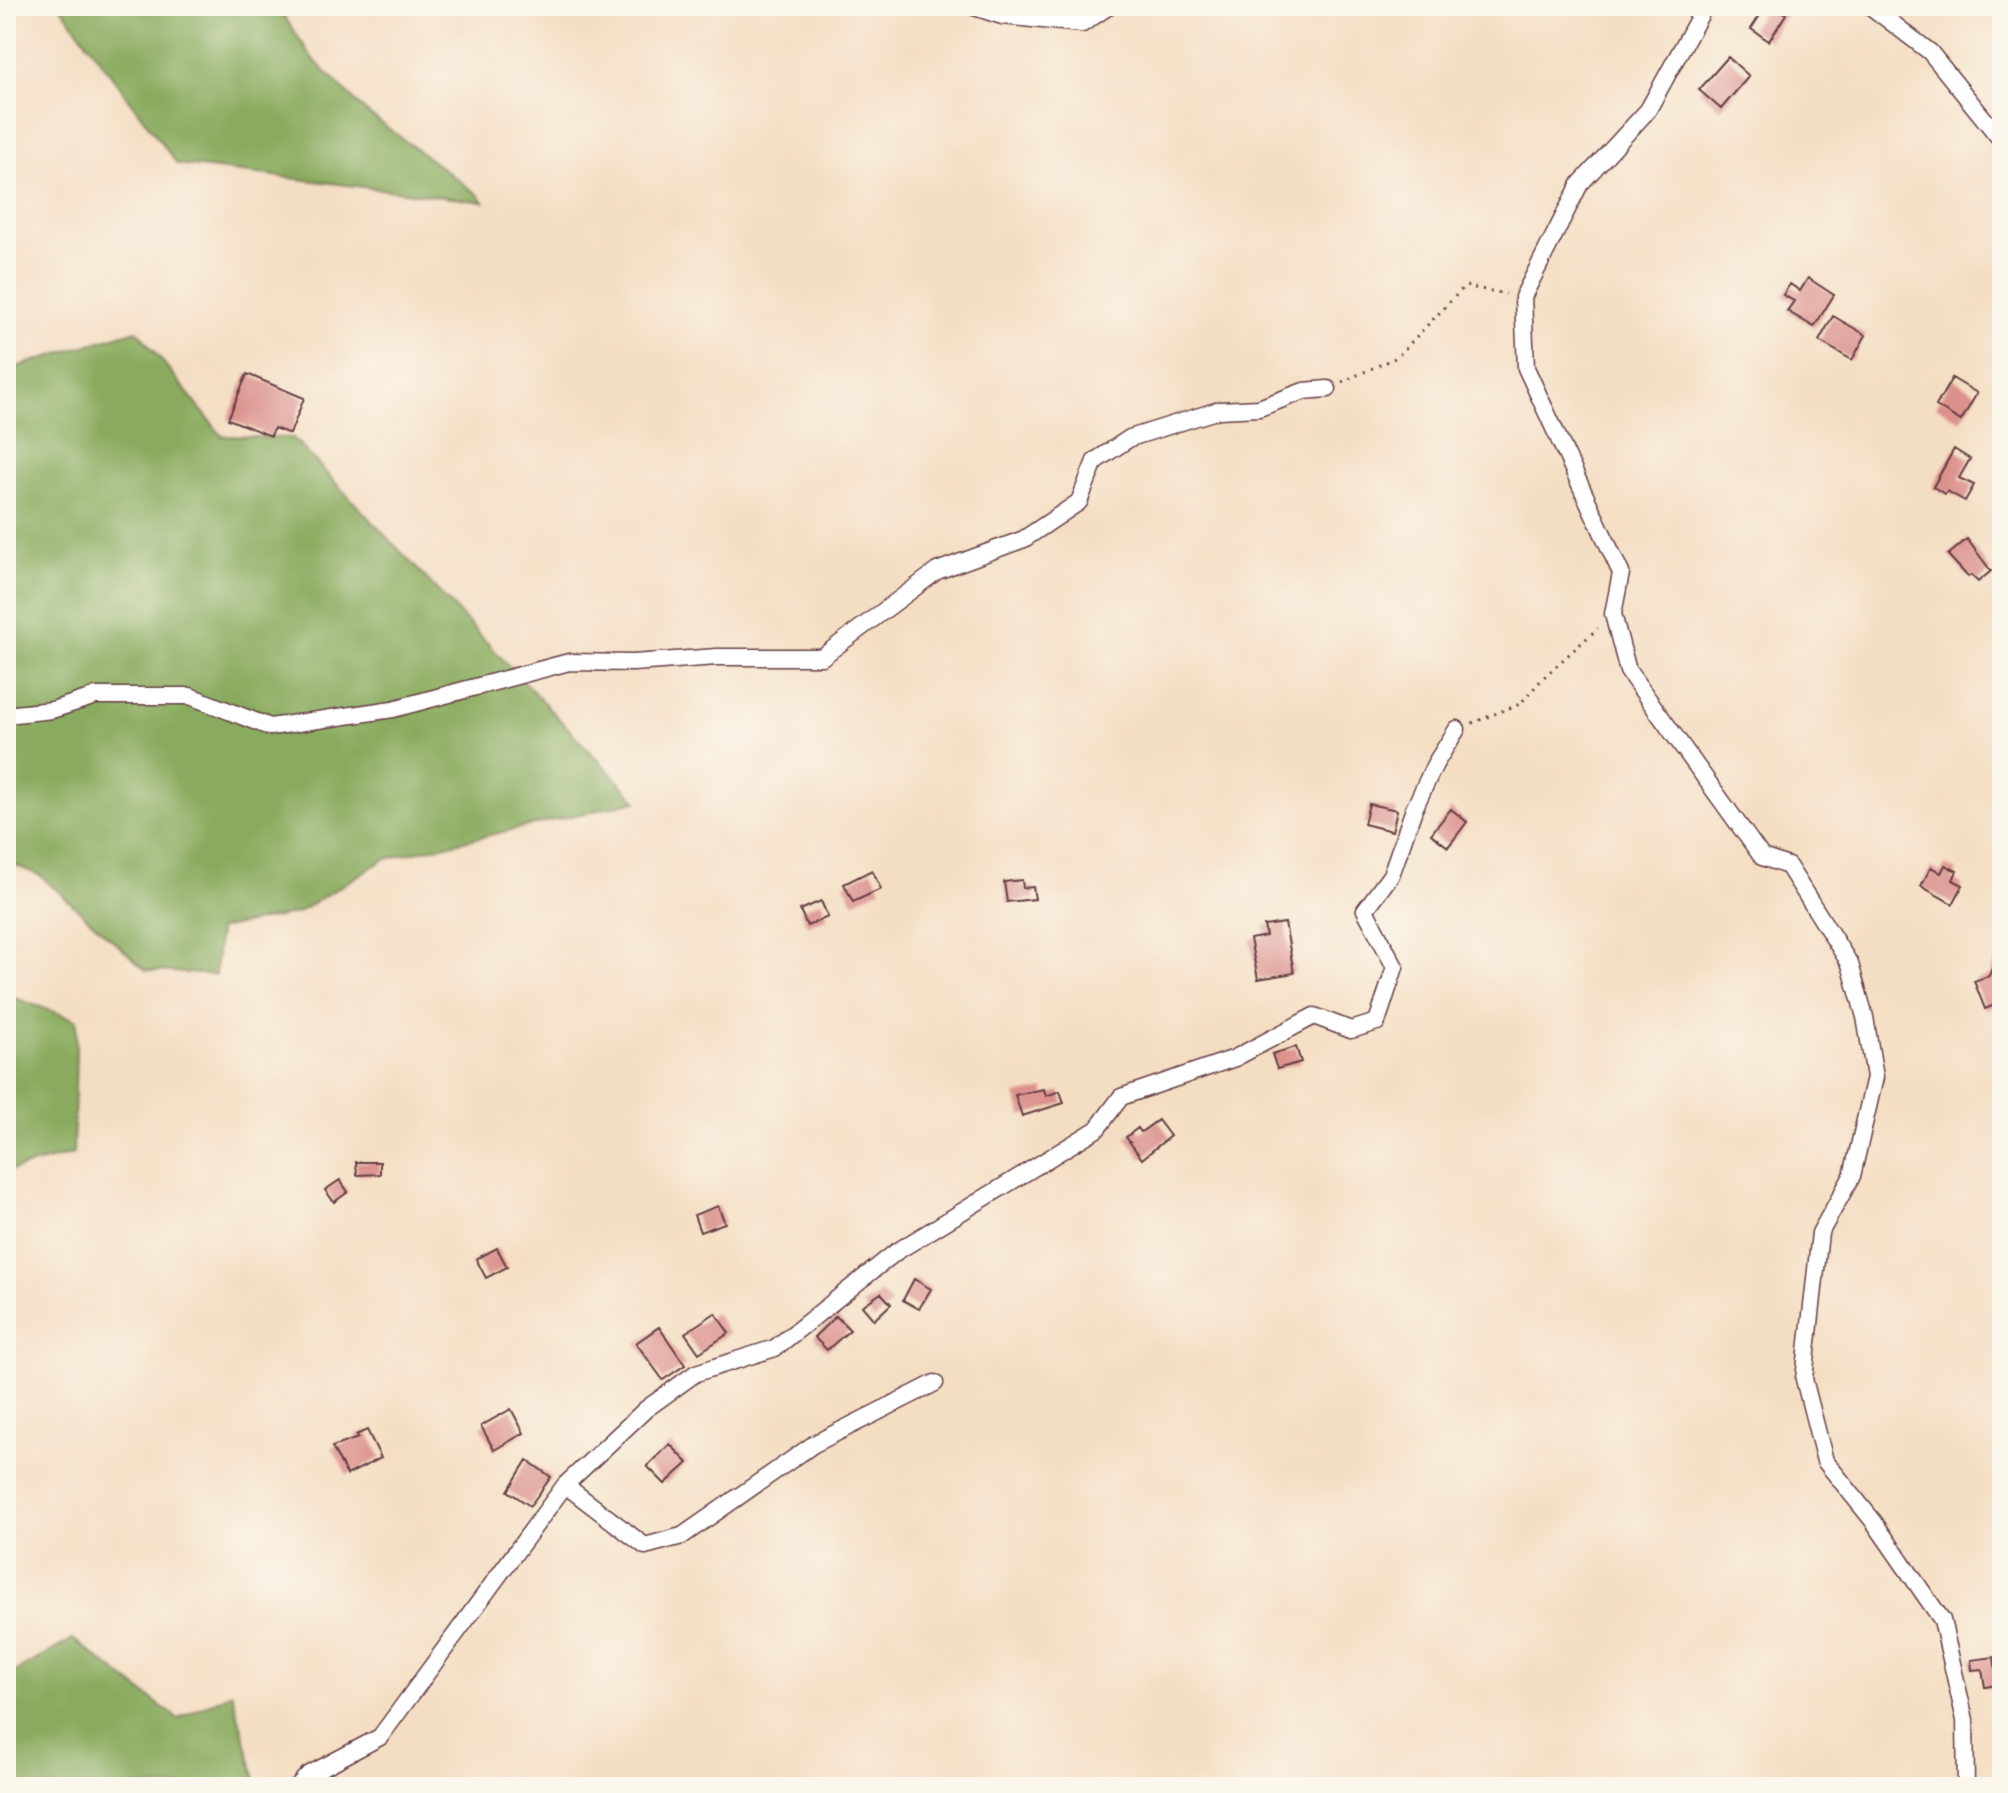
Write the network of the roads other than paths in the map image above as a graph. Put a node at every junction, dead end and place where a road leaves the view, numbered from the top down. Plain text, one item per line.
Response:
1 (971, 6) edge
2 (1109, 6) edge
3 (1705, 6) edge
4 (1870, 6) edge
5 (2002, 141) edge
6 (1328, 389) road end
7 (6, 715) edge
8 (1457, 729) road end
9 (935, 1383) dead end
10 (565, 1485) junction
11 (297, 1787) edge
12 (1966, 1787) edge

1 - 2 street
3 - 12 street
4 - 5 street
6 - 7 street
8 - 10 street
9 - 10 street
10 - 11 street

